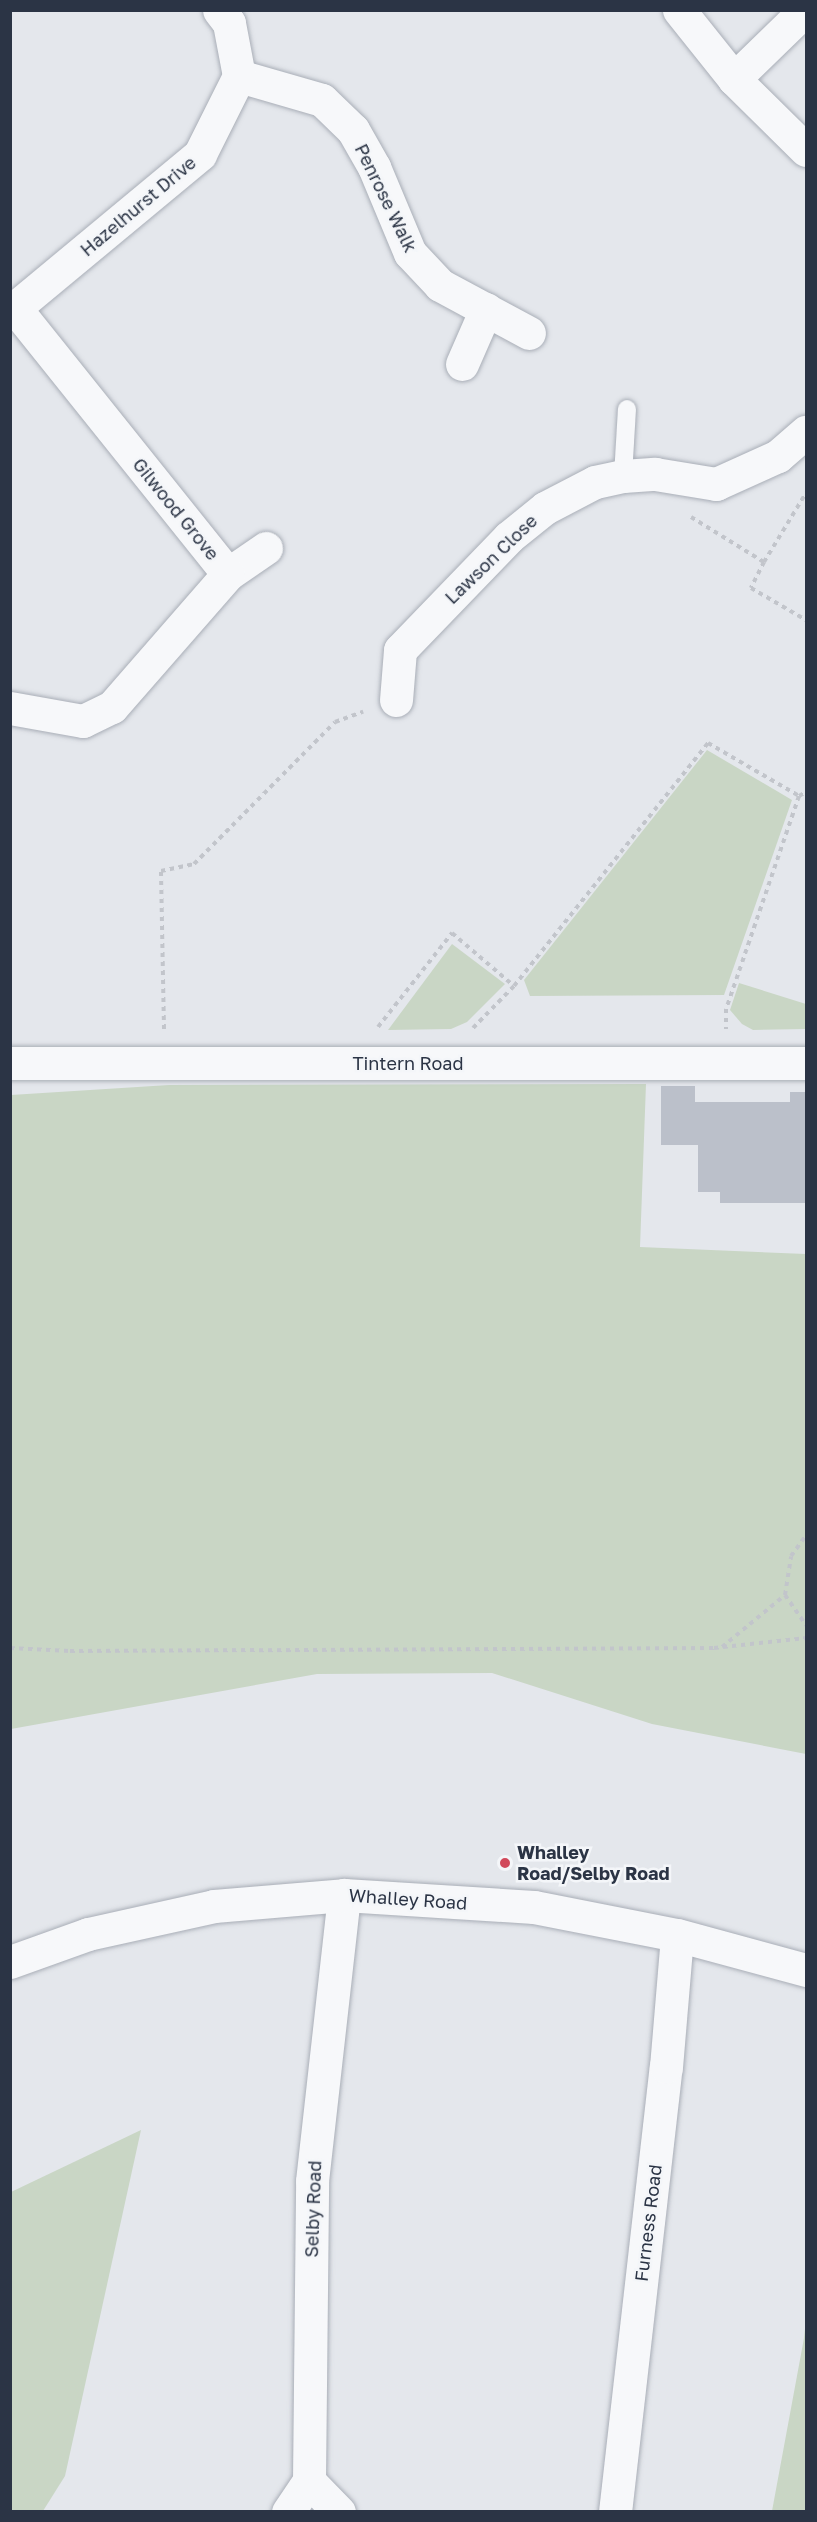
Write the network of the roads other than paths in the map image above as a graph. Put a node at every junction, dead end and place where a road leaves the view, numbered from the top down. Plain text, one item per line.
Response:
1 (219, 10) edge
2 (679, 10) edge
3 (805, 10) edge
4 (239, 76) junction
5 (734, 79) junction
6 (807, 150) edge
7 (486, 309) junction
8 (13, 310) edge
9 (529, 333) dead end
10 (462, 364) dead end
11 (627, 409) dead end
12 (807, 432) edge
13 (622, 476) junction
14 (266, 548) dead end
15 (228, 574) junction
16 (396, 700) road end
17 (10, 708) edge
18 (10, 1063) edge
19 (807, 1063) edge
20 (344, 1895) junction
21 (677, 1935) junction
22 (10, 1962) edge
23 (807, 1970) edge
24 (309, 2481) junction
25 (288, 2511) edge
26 (339, 2511) edge
27 (615, 2511) edge

1 - 4 street
2 - 5 street
3 - 5 street
4 - 7 street, Penrose Walk
4 - 8 street, Hazelhurst Drive
5 - 6 street
7 - 9 street, Penrose Walk
7 - 10 street
8 - 15 street, Gilwood Grove
11 - 13 lane
12 - 13 street, Lawson Close
13 - 16 street, Lawson Close
14 - 15 street
15 - 17 street, Gilwood Grove
18 - 19 street, Tintern Road
20 - 21 street, Whalley Road
20 - 22 street, Whalley Road
20 - 24 street, Selby Road
21 - 23 street, Whalley Road
21 - 27 street, Furness Road
24 - 25 street
24 - 26 street

